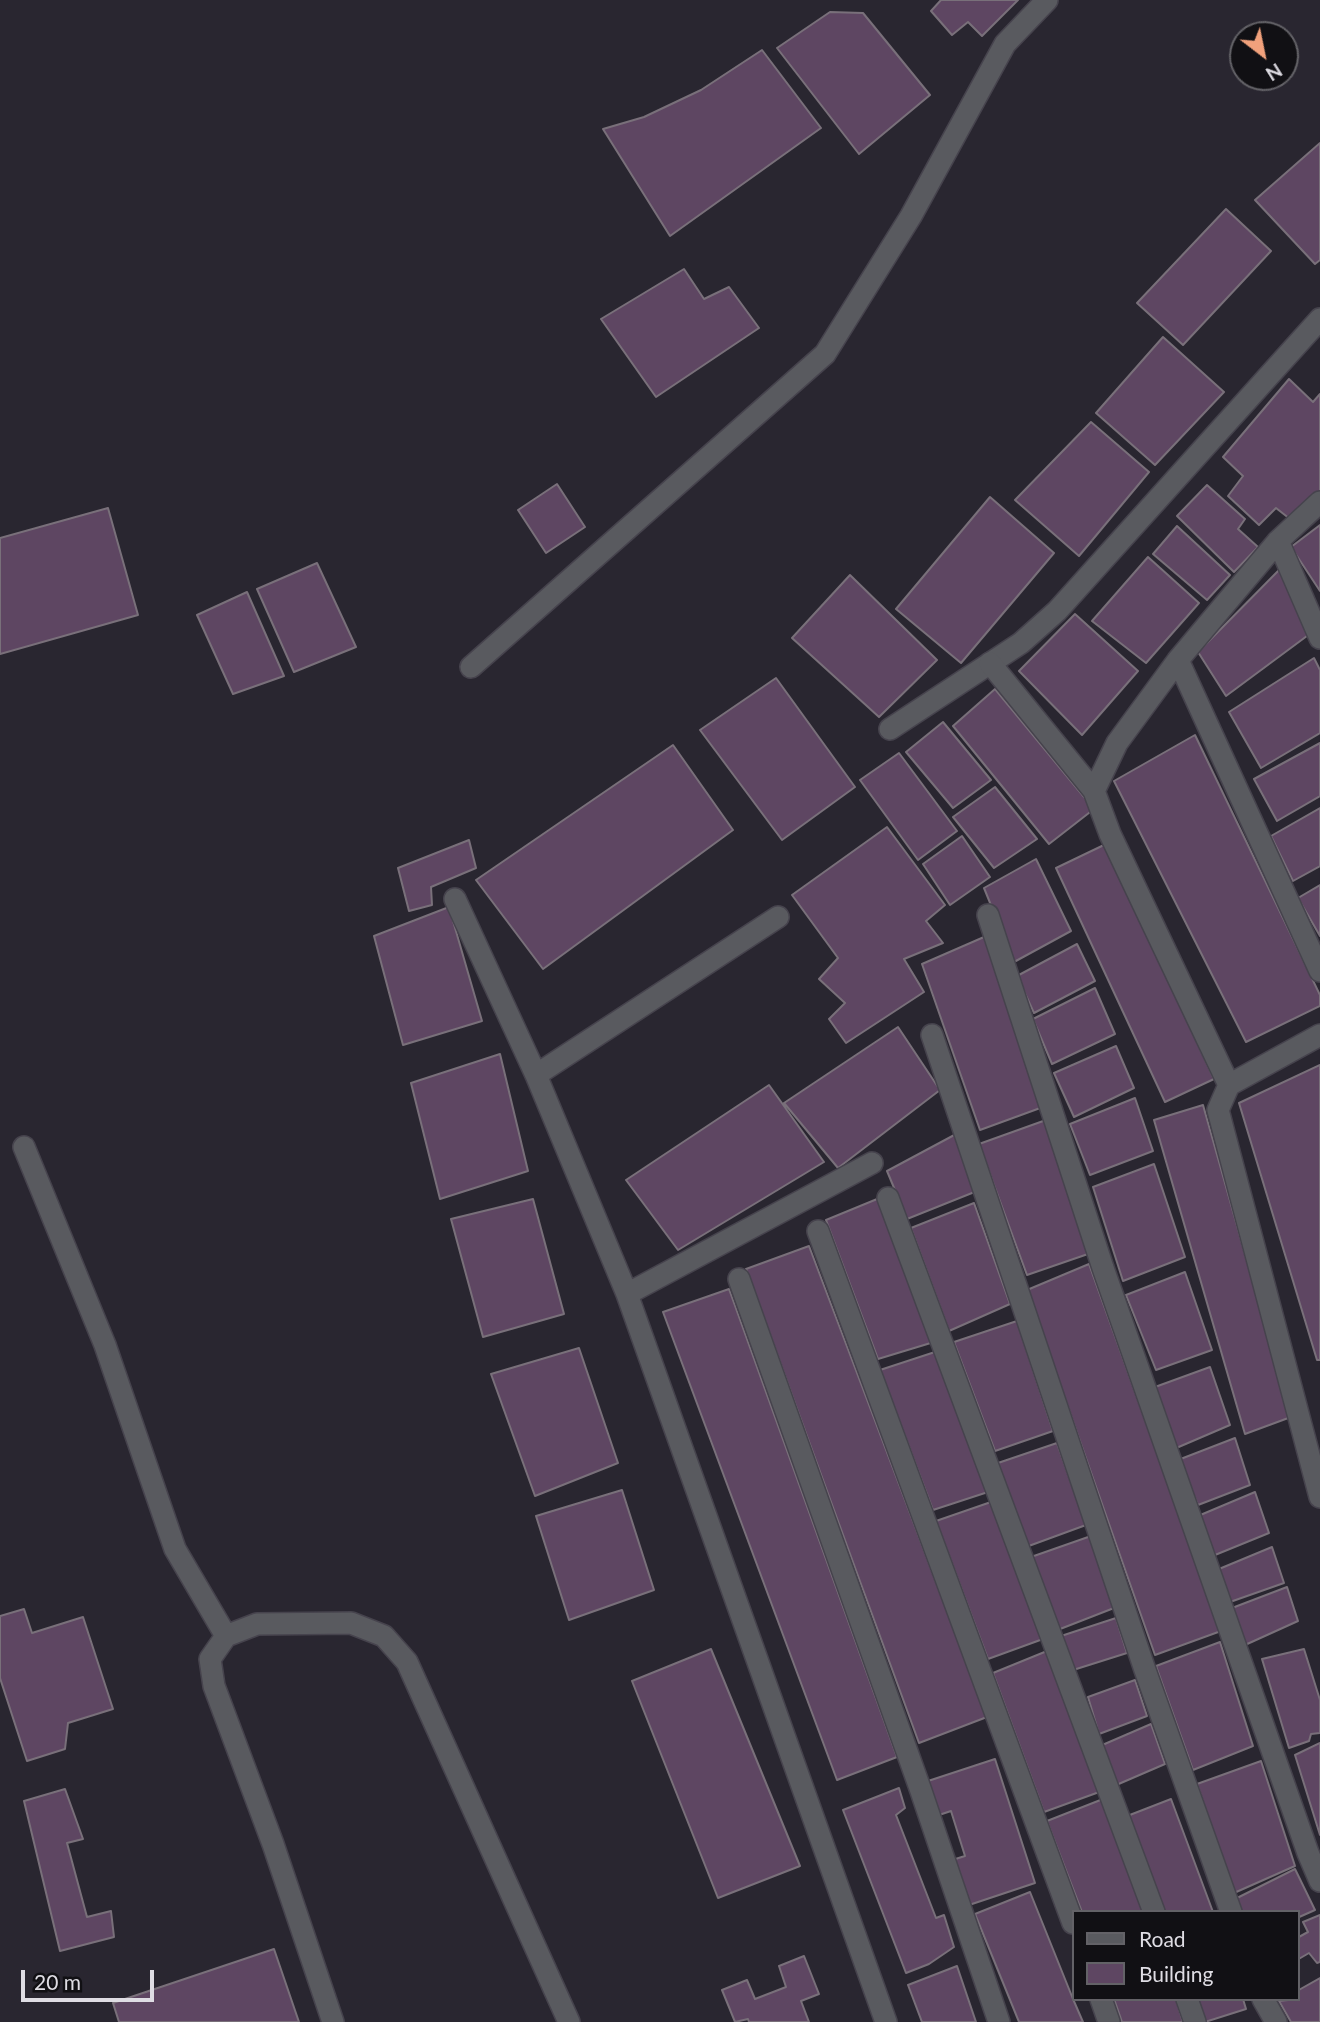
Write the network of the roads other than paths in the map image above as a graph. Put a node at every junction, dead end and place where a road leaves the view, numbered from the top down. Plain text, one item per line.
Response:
1 (1047, 0) edge
2 (1320, 319) edge
3 (1320, 502) edge
4 (1278, 541) junction
5 (1320, 638) edge
6 (1178, 660) junction
7 (990, 663) junction
8 (471, 667) dead end
9 (890, 729) dead end
10 (1094, 791) junction
11 (455, 899) dead end
12 (988, 915) dead end
13 (778, 917) dead end
14 (1320, 971) edge
15 (932, 1035) dead end
16 (1320, 1035) edge
17 (536, 1075) junction
18 (1229, 1085) junction
19 (24, 1147) dead end
20 (872, 1163) dead end
21 (888, 1198) dead end
22 (818, 1231) dead end
23 (739, 1279) dead end
24 (627, 1294) junction
25 (1320, 1497) edge
26 (226, 1636) junction
27 (1320, 1881) edge
28 (1153, 1910) edge
29 (1230, 1910) edge
30 (1072, 1920) edge
31 (1102, 2001) edge
32 (1188, 2001) edge
33 (1264, 2001) edge
34 (333, 2022) edge
35 (569, 2022) edge
36 (886, 2022) edge
37 (999, 2022) edge
38 (1109, 2022) edge
39 (1195, 2022) edge
40 (1276, 2022) edge

1 - 8 street
2 - 7 street
3 - 4 street
4 - 5 street
4 - 6 street
6 - 10 street
6 - 14 street
7 - 9 street
7 - 10 street
10 - 18 street
11 - 17 street
12 - 27 street
13 - 17 street
15 - 29 street
16 - 18 street
17 - 24 street
18 - 25 street
19 - 26 street
20 - 24 street
21 - 28 street
22 - 30 street
23 - 37 street
24 - 36 street
26 - 34 street
26 - 35 street
31 - 38 street
32 - 39 street
33 - 40 street

